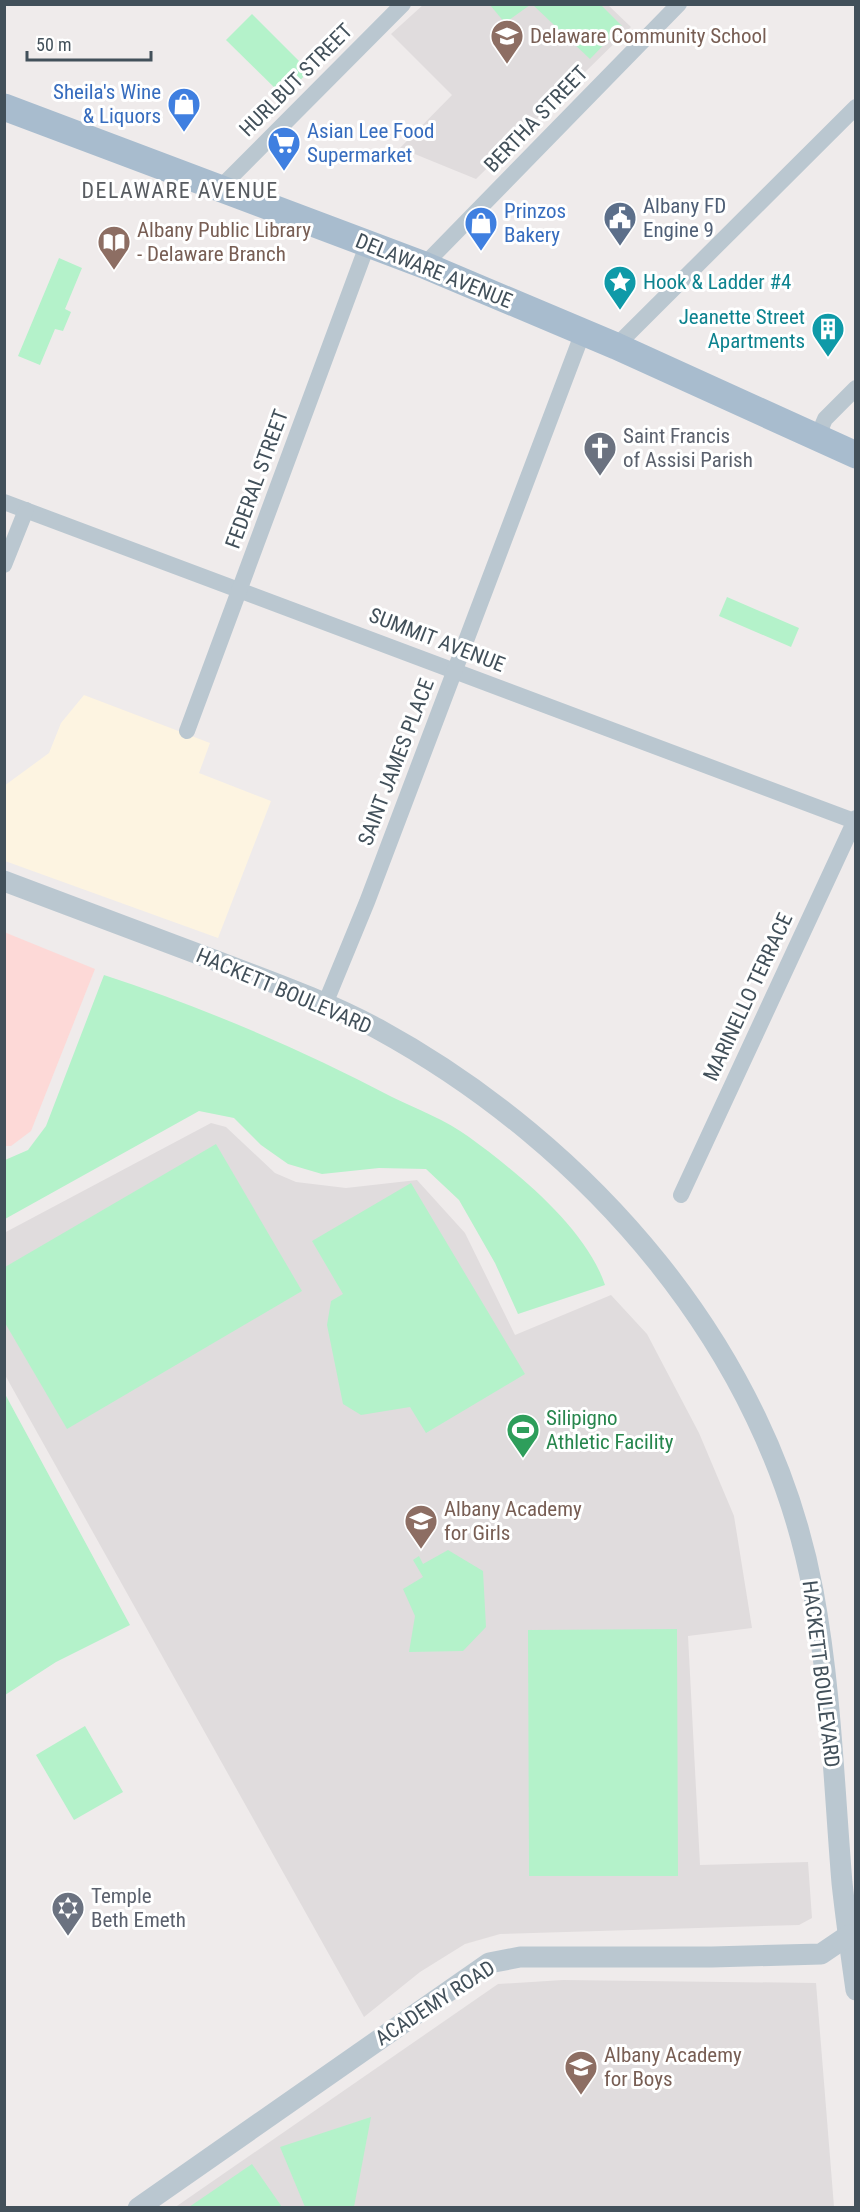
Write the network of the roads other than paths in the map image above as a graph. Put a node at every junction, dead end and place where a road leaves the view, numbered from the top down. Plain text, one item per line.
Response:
1 (403, 4) edge
2 (679, 4) edge
3 (4, 107) edge
4 (855, 107) edge
5 (221, 188) junction
6 (368, 243) junction
7 (424, 265) junction
8 (583, 332) junction
9 (616, 346) junction
10 (855, 388) edge
11 (817, 438) junction
12 (855, 456) edge
13 (4, 501) edge
14 (26, 510) junction
15 (4, 565) edge
16 (240, 590) junction
17 (454, 670) junction
18 (187, 731) dead end
19 (855, 819) edge
20 (4, 881) edge
21 (325, 1004) junction
22 (681, 1195) dead end
23 (852, 1932) edge
24 (855, 1990) edge
25 (138, 2208) edge

1 - 5 street, HURLBUT STREET
2 - 7 street, BERTHA STREET
3 - 5 main road, DELAWARE AVENUE
4 - 9 street
5 - 6 main road, DELAWARE AVENUE
6 - 7 main road, DELAWARE AVENUE
6 - 16 street, FEDERAL STREET
7 - 8 main road, DELAWARE AVENUE
8 - 9 main road, DELAWARE AVENUE
8 - 17 street, SAINT JAMES PLACE
9 - 11 main road, DELAWARE AVENUE
10 - 11 street
11 - 12 main road, DELAWARE AVENUE
13 - 14 street, SUMMIT AVENUE
14 - 15 street
14 - 16 street, SUMMIT AVENUE
16 - 17 street, SUMMIT AVENUE
16 - 18 street, FEDERAL STREET
17 - 19 street, SUMMIT AVENUE
17 - 21 street, SAINT JAMES PLACE
19 - 22 street, MARINELLO TERRACE
20 - 21 street, HACKETT BOULEVARD
21 - 23 street, HACKETT BOULEVARD
23 - 24 street, HACKETT BOULEVARD
23 - 25 street, ACADEMY ROAD

